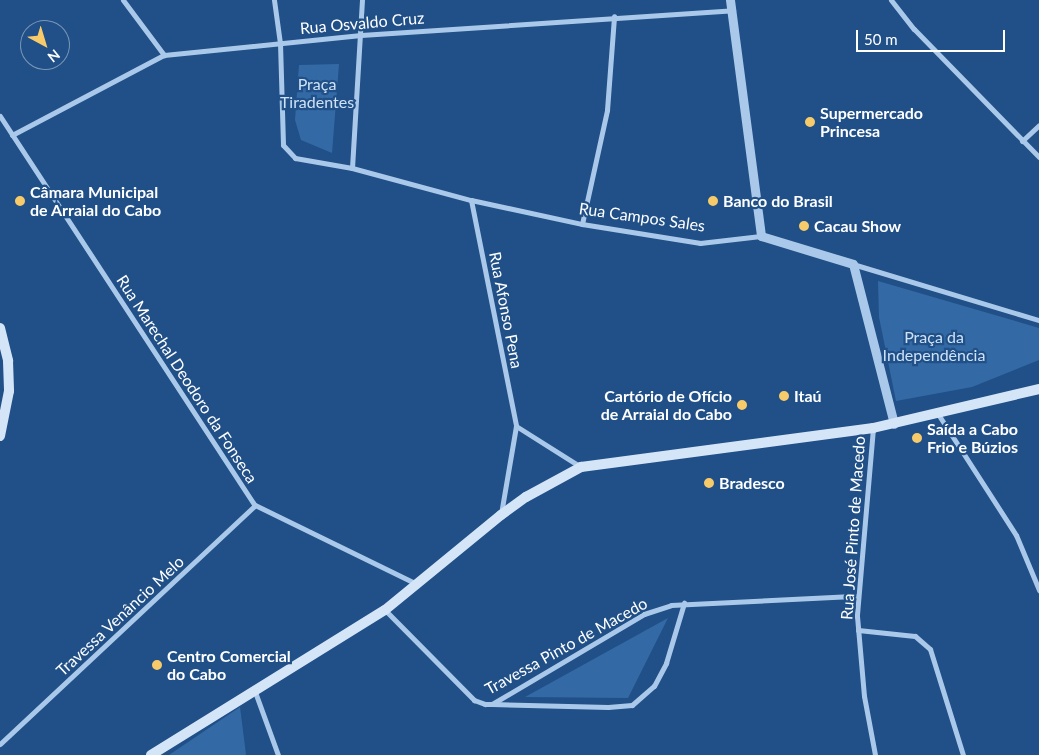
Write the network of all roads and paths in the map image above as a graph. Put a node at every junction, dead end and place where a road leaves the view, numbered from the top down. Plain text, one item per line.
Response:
1 (123, 0) edge
2 (274, 0) edge
3 (362, 0) edge
4 (730, 0) edge
5 (891, 0) edge
6 (733, 10) junction
7 (614, 16) junction
8 (362, 35) junction
9 (280, 43) junction
10 (164, 56) junction
11 (0, 116) edge
12 (1039, 125) edge
13 (12, 135) junction
14 (1022, 141) junction
15 (1039, 157) edge
16 (352, 168) junction
17 (472, 200) junction
18 (582, 224) junction
19 (760, 236) junction
20 (853, 264) junction
21 (1039, 320) edge
22 (0, 328) edge
23 (1039, 389) edge
24 (938, 414) junction
25 (894, 424) junction
26 (516, 426) junction
27 (873, 428) junction
28 (0, 436) edge
29 (581, 467) junction
30 (255, 505) junction
31 (501, 515) junction
32 (417, 584) junction
33 (1039, 590) edge
34 (858, 596) junction
35 (684, 603) junction
36 (385, 610) junction
37 (858, 630) junction
38 (254, 689) junction
39 (492, 704) junction
40 (0, 744) edge
41 (965, 754) edge
42 (151, 755) edge
43 (278, 755) edge
44 (875, 755) edge

1 - 10 street
2 - 9 street
3 - 8 street
4 - 6 street
5 - 14 street
6 - 7 street, Rua Osvaldo Cruz
6 - 19 street
7 - 8 street, Rua Osvaldo Cruz
7 - 18 street
8 - 9 street, Rua Osvaldo Cruz
8 - 16 street
9 - 10 street, Rua Osvaldo Cruz
9 - 16 street, Rua Campos Sales
10 - 13 street, Rua Osvaldo Cruz
11 - 13 street, Rua Marechal Deodoro da Fonseca
12 - 14 street
13 - 30 street, Rua Marechal Deodoro da Fonseca
14 - 15 street
16 - 17 street, Rua Campos Sales
17 - 18 street, Rua Campos Sales
17 - 26 street, Rua Afonso Pena
18 - 19 street, Rua Campos Sales
19 - 20 street, Rua Campos Sales
20 - 21 street
20 - 25 street
22 - 28 main road
23 - 24 main road
24 - 25 main road
24 - 33 street
25 - 27 main road
26 - 29 street
26 - 31 street, Rua Afonso Pena
27 - 29 main road
27 - 34 street, Rua José Pinto de Macedo
29 - 31 main road
30 - 32 street, Rua Marechal Deodoro da Fonseca
30 - 40 street, Travessa Venâncio Melo
31 - 32 main road
32 - 36 main road
34 - 35 street, Travessa Pinto de Macedo
34 - 37 street, Rua José Pinto de Macedo
35 - 39 street, Travessa Pinto de Macedo
35 - 39 street
36 - 38 main road
36 - 39 street, Travessa Pinto de Macedo
37 - 41 street, Rua José Pinto de Macedo
37 - 44 street, Rua José Pinto de Macedo
38 - 42 main road
38 - 43 street

